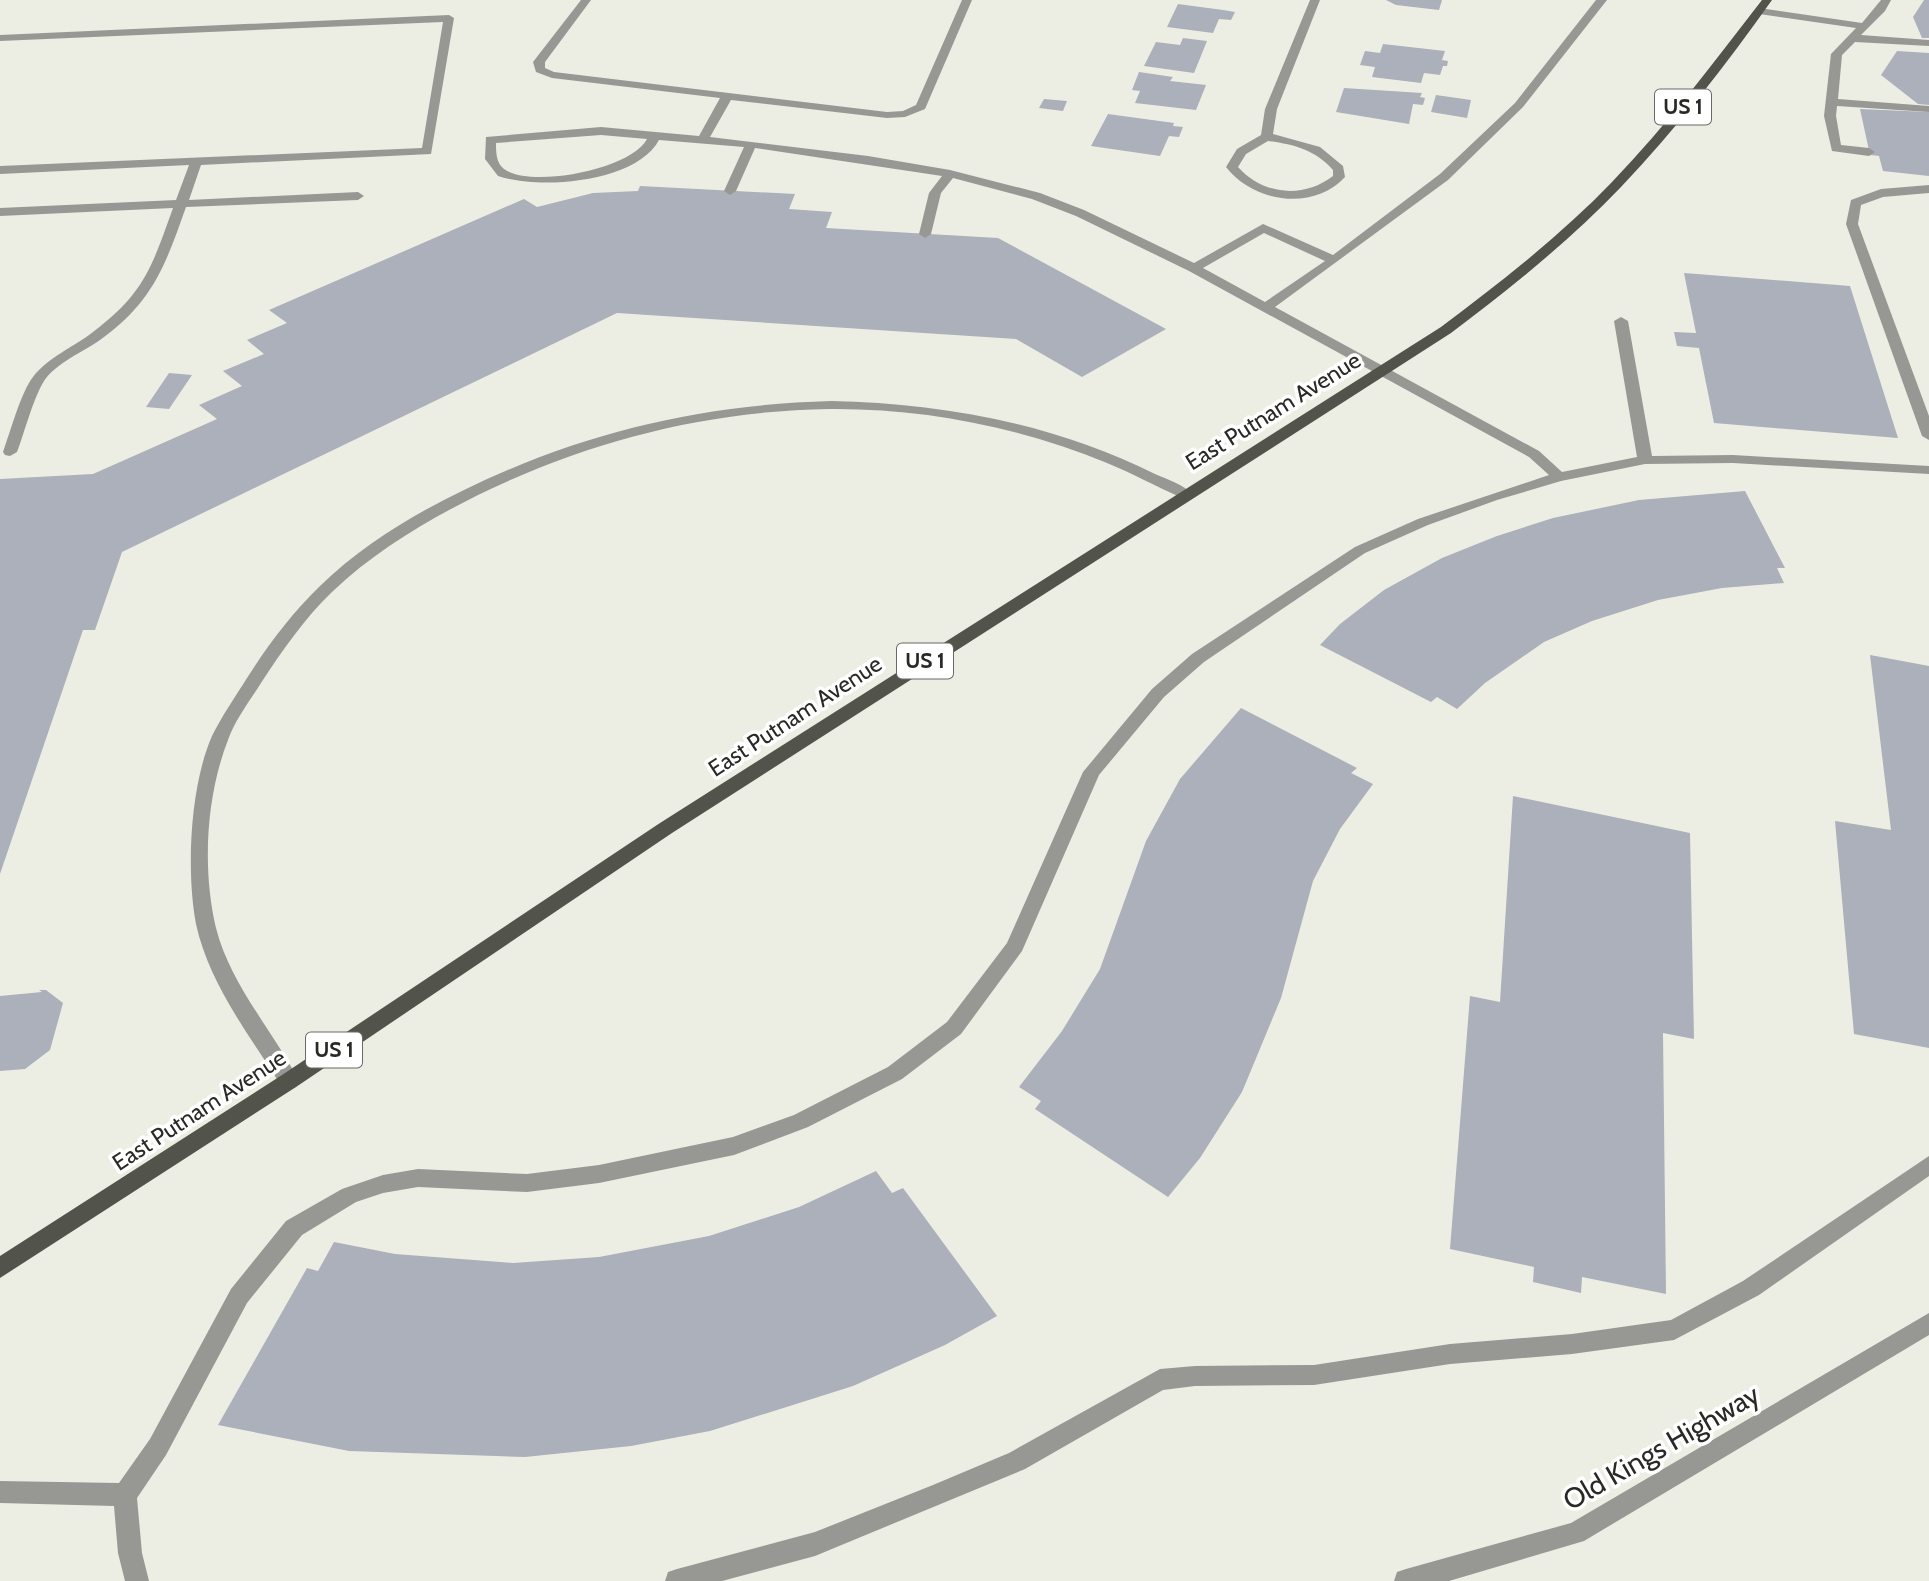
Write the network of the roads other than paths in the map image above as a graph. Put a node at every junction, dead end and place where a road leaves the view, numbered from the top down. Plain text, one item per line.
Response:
1 (586, 0) edge
2 (967, 0) edge
3 (1315, 0) edge
4 (1602, 0) edge
5 (1767, 0) edge
6 (1886, 0) edge
7 (1759, 11) junction
8 (1862, 26) junction
9 (0, 38) edge
10 (1851, 38) junction
11 (1929, 43) edge
12 (727, 96) junction
13 (1833, 102) junction
14 (1929, 109) edge
15 (655, 135) junction
16 (1267, 137) junction
17 (703, 139) junction
18 (751, 144) junction
19 (1869, 152) dead end
20 (196, 163) junction
21 (0, 170) edge
22 (950, 174) junction
23 (1929, 189) edge
24 (730, 191) dead end
25 (358, 195) dead end
26 (182, 203) junction
27 (0, 212) edge
28 (925, 234) dead end
29 (1334, 260) junction
30 (1194, 268) junction
31 (1266, 307) junction
32 (1622, 321) dead end
33 (1383, 371) junction
34 (1929, 436) edge
35 (10, 452) dead end
36 (1645, 460) junction
37 (1929, 470) edge
38 (1559, 477) junction
39 (1185, 494) junction
40 (289, 1081) junction
41 (1929, 1165) edge
42 (0, 1268) edge
43 (1929, 1322) edge
44 (0, 1492) edge
45 (125, 1495) junction
46 (137, 1581) edge
47 (677, 1581) edge
48 (1406, 1581) edge

1 - 12 street
2 - 12 street
3 - 16 street
4 - 29 street
5 - 7 main road, East Putnam Avenue / US 1
6 - 8 street
7 - 8 street
7 - 33 main road, East Putnam Avenue / US 1
8 - 10 street
9 - 20 street
10 - 11 street
10 - 13 street
12 - 17 street
13 - 14 street
13 - 19 street
15 - 15 street
15 - 17 street
16 - 16 street
17 - 18 street
18 - 22 street
18 - 24 street
20 - 21 street
20 - 26 street
22 - 28 street
22 - 30 street
23 - 34 street
25 - 26 street
26 - 27 street
26 - 35 street
29 - 30 street
29 - 31 street
30 - 31 street
31 - 33 street
32 - 36 street
33 - 38 street
33 - 39 main road, East Putnam Avenue / US 1
36 - 37 street
36 - 38 street
38 - 45 street
39 - 40 main road, East Putnam Avenue / US 1
39 - 40 street
40 - 42 main road, East Putnam Avenue / US 1
41 - 47 street
43 - 48 street, Old Kings Highway
44 - 45 street
45 - 46 street

